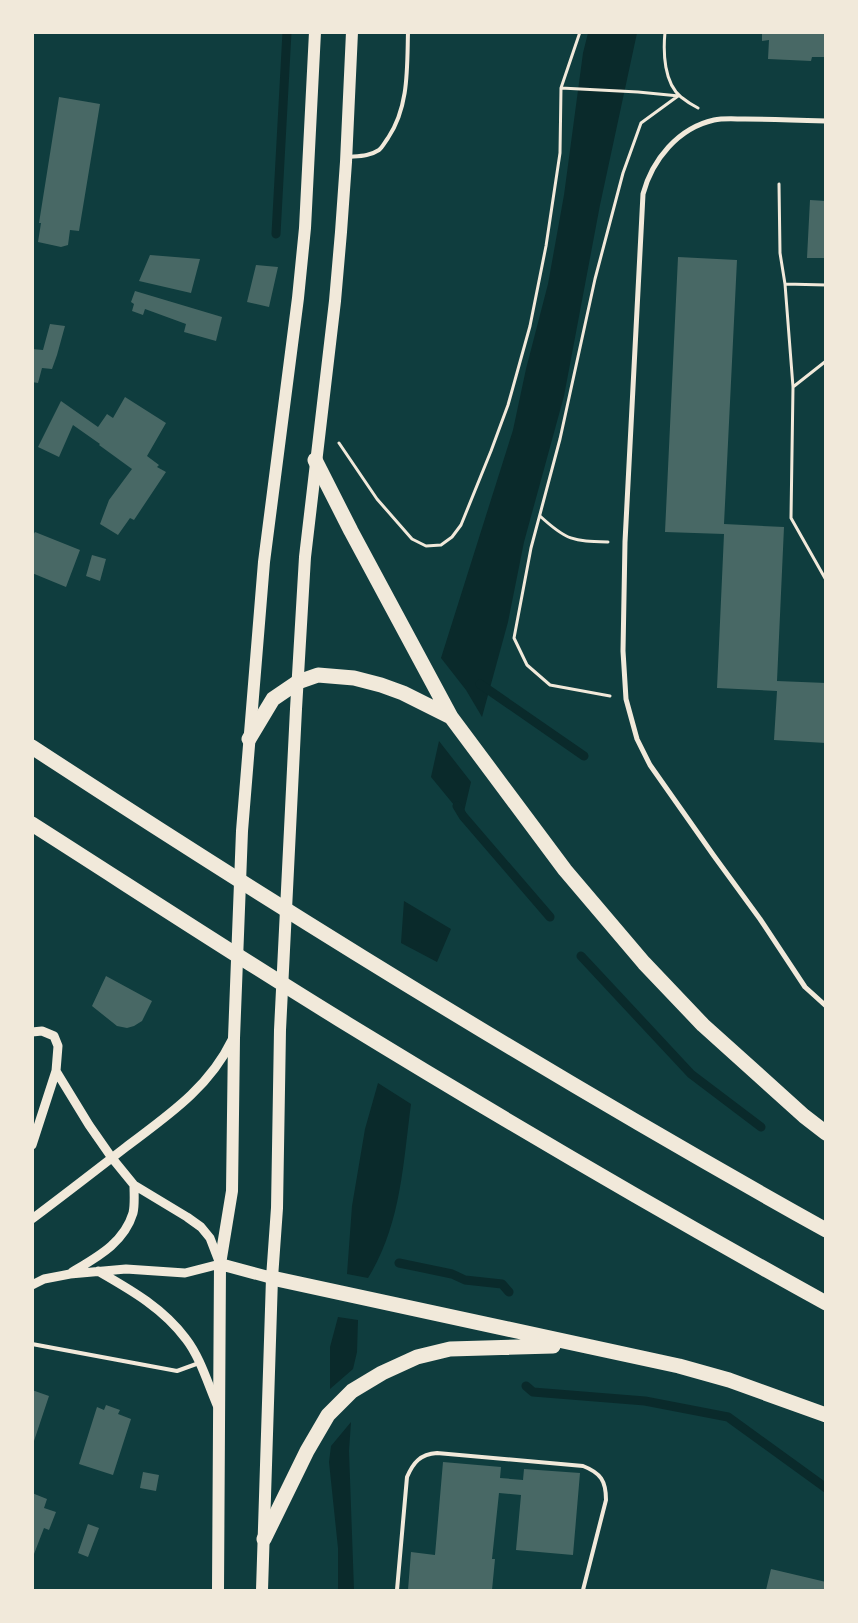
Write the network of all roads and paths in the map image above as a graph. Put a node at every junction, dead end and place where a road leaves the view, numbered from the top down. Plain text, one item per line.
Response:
1 (315, 32) edge
2 (352, 32) edge
3 (408, 32) edge
4 (580, 32) edge
5 (665, 32) edge
6 (561, 88) junction
7 (679, 96) junction
8 (826, 121) edge
9 (346, 157) junction
10 (779, 184) dead end
11 (785, 284) junction
12 (826, 285) edge
13 (826, 361) edge
14 (793, 387) junction
15 (319, 423) junction
16 (315, 460) junction
17 (540, 516) junction
18 (626, 542) junction
19 (826, 580) edge
20 (298, 682) junction
21 (626, 699) junction
22 (451, 717) junction
23 (249, 739) junction
24 (32, 747) edge
25 (32, 824) edge
26 (826, 1006) edge
27 (32, 1032) edge
28 (234, 1038) junction
29 (56, 1071) junction
30 (826, 1133) edge
31 (32, 1144) edge
32 (112, 1158) junction
33 (134, 1185) junction
34 (32, 1219) edge
35 (826, 1230) edge
36 (220, 1264) junction
37 (98, 1271) junction
38 (70, 1274) junction
39 (272, 1278) junction
40 (32, 1285) edge
41 (826, 1303) edge
42 (32, 1344) edge
43 (578, 1345) junction
44 (199, 1363) junction
45 (218, 1408) junction
46 (826, 1415) edge
47 (264, 1539) junction
48 (218, 1590) edge
49 (262, 1590) edge
50 (397, 1590) edge
51 (583, 1590) edge

1 - 23 main road
2 - 9 main road
3 - 9 lane
4 - 6 path
5 - 7 path
6 - 7 path
6 - 15 path
7 - 17 path
8 - 18 street
9 - 15 main road
10 - 11 path
11 - 12 path
11 - 14 path
13 - 14 path
14 - 19 path
15 - 16 main road
16 - 20 main road
16 - 22 highway
17 - 18 path
17 - 21 path
18 - 21 street
20 - 22 highway
20 - 23 highway
20 - 39 main road
21 - 26 street
22 - 30 highway
23 - 28 main road
24 - 35 highway
25 - 41 highway
27 - 29 street
28 - 32 street
28 - 36 main road
29 - 31 street
29 - 32 street
32 - 33 street
32 - 34 street
33 - 36 street
33 - 38 street
36 - 37 street
36 - 39 main road
36 - 45 main road
37 - 38 street
37 - 44 street
38 - 40 street
39 - 43 highway
39 - 47 main road
42 - 44 lane
43 - 46 highway
43 - 47 highway
44 - 45 street
45 - 48 main road
47 - 49 main road
50 - 51 lane

